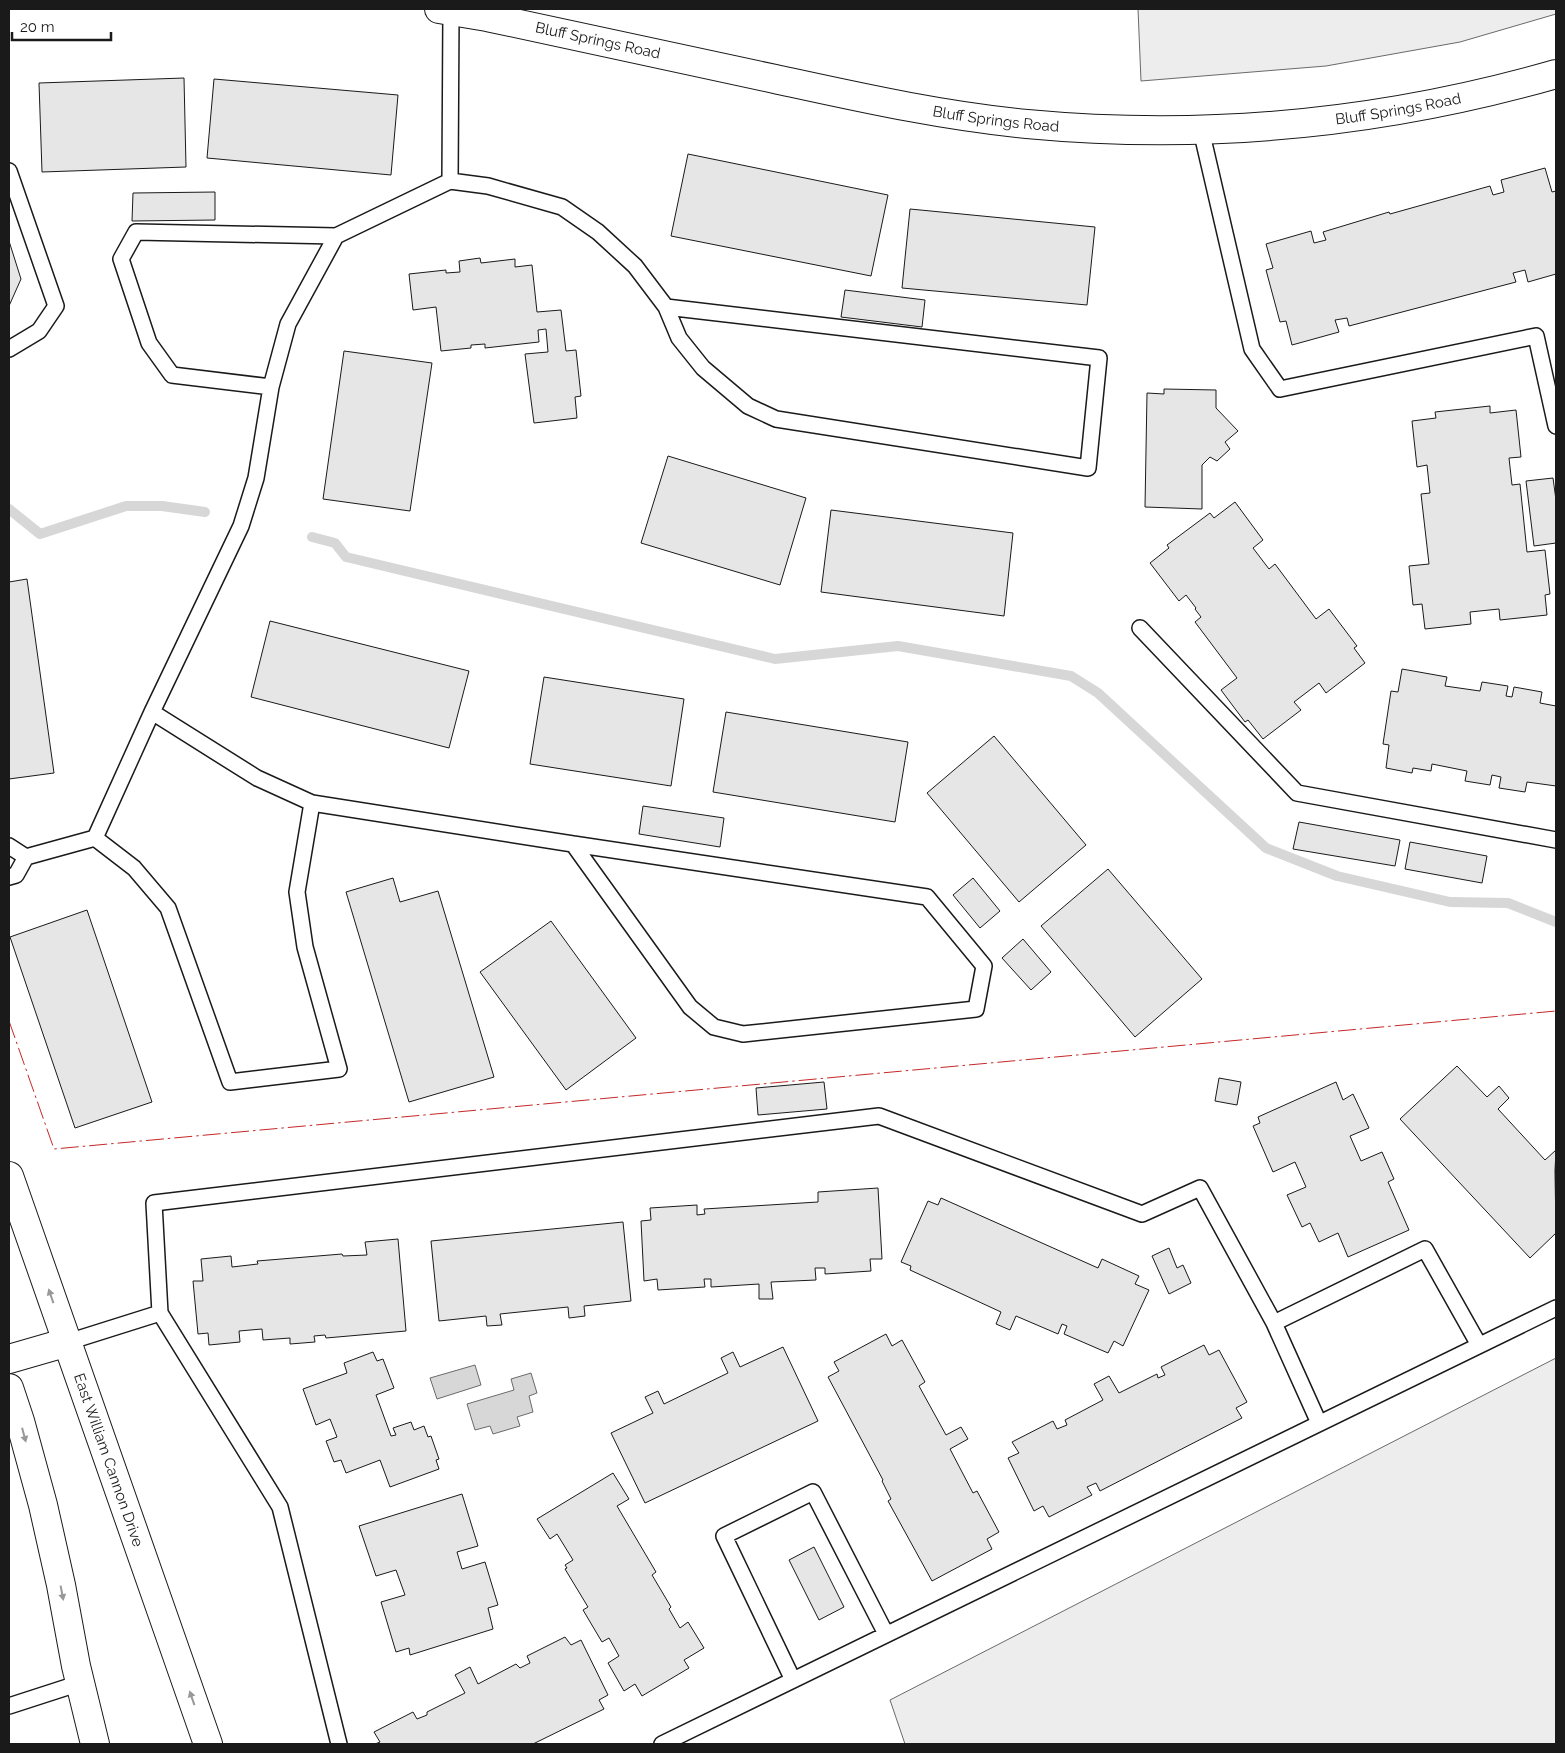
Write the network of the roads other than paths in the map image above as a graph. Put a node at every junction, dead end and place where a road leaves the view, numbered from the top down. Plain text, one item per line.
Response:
1 (445, 10) edge
2 (1556, 74) edge
3 (1201, 130) junction
4 (9, 171) edge
5 (450, 182) junction
6 (336, 236) junction
7 (666, 307) junction
8 (9, 349) edge
9 (271, 387) junction
10 (1556, 426) edge
11 (1140, 628) dead end
12 (152, 712) junction
13 (312, 803) junction
14 (95, 838) junction
15 (1556, 840) edge
16 (573, 844) junction
17 (9, 846) edge
18 (26, 857) junction
19 (9, 877) edge
20 (9, 1176) edge
21 (1556, 1308) edge
22 (160, 1313) junction
23 (1274, 1324) junction
24 (68, 1342) junction
25 (1479, 1345) junction
26 (9, 1359) edge
27 (9, 1388) edge
28 (1319, 1423) junction
29 (886, 1634) junction
30 (793, 1680) junction
31 (80, 1683) junction
32 (9, 1706) edge
33 (96, 1744) edge
34 (208, 1744) edge
35 (339, 1744) edge
36 (662, 1744) edge

1 - 3 street, Bluff Springs Road
1 - 5 lane
2 - 3 street, Bluff Springs Road
3 - 10 lane
4 - 8 lane
5 - 6 lane
5 - 7 lane
6 - 9 lane
6 - 9 lane
7 - 7 lane
9 - 12 lane
11 - 15 lane
12 - 13 lane
12 - 14 lane
13 - 14 lane
13 - 16 lane
14 - 18 lane
16 - 16 lane
17 - 18 lane
18 - 19 lane
24 -> 20 street, East William Cannon Drive
21 - 25 lane
22 - 23 lane
22 - 24 lane
22 - 35 lane
23 - 25 lane
23 - 28 lane
24 - 26 street
34 -> 24 street, East William Cannon Drive
25 - 28 lane
27 -> 31 street
28 - 29 lane
29 - 30 lane
29 - 30 lane
30 - 36 lane
31 - 32 lane
31 - 33 street

